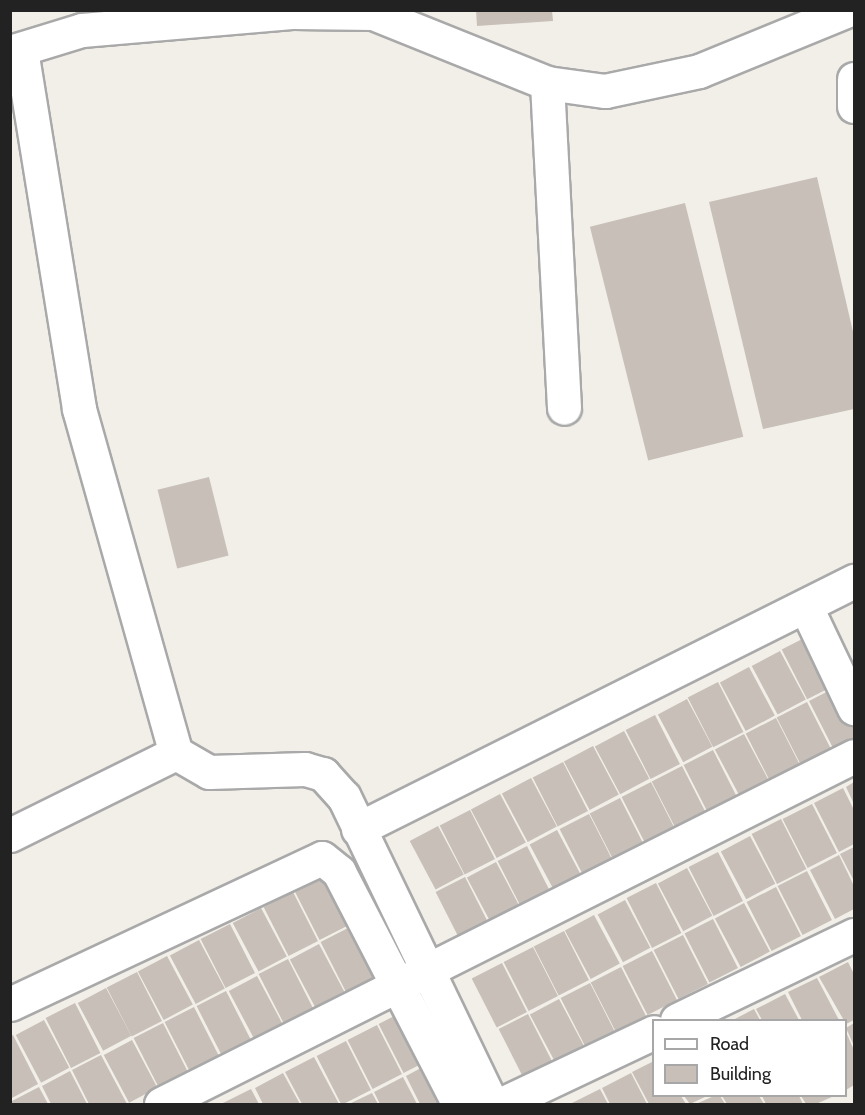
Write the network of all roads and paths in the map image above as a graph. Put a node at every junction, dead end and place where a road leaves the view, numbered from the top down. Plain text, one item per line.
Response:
1 (848, 10) edge
2 (81, 20) edge
3 (16, 51) edge
4 (855, 79) edge
5 (547, 83) junction
6 (855, 106) edge
7 (564, 408) dead end
8 (855, 581) edge
9 (806, 607) junction
10 (855, 708) edge
11 (176, 753) junction
12 (855, 756) edge
13 (358, 829) junction
14 (10, 835) edge
15 (855, 935) edge
16 (430, 973) junction
17 (400, 988) junction
18 (10, 1004) edge
19 (679, 1019) edge
20 (652, 1033) edge
21 (161, 1104) edge
22 (459, 1104) edge
23 (492, 1104) edge
24 (502, 1104) edge

1 - 5 street
2 - 3 street
2 - 5 street
3 - 11 street
4 - 6 street
5 - 7 street
8 - 9 street
9 - 10 street
9 - 13 street
11 - 13 street
11 - 14 street
12 - 16 street
13 - 16 street
15 - 19 street
16 - 17 street
16 - 23 street
17 - 18 street
17 - 21 street
17 - 22 street
20 - 24 street

